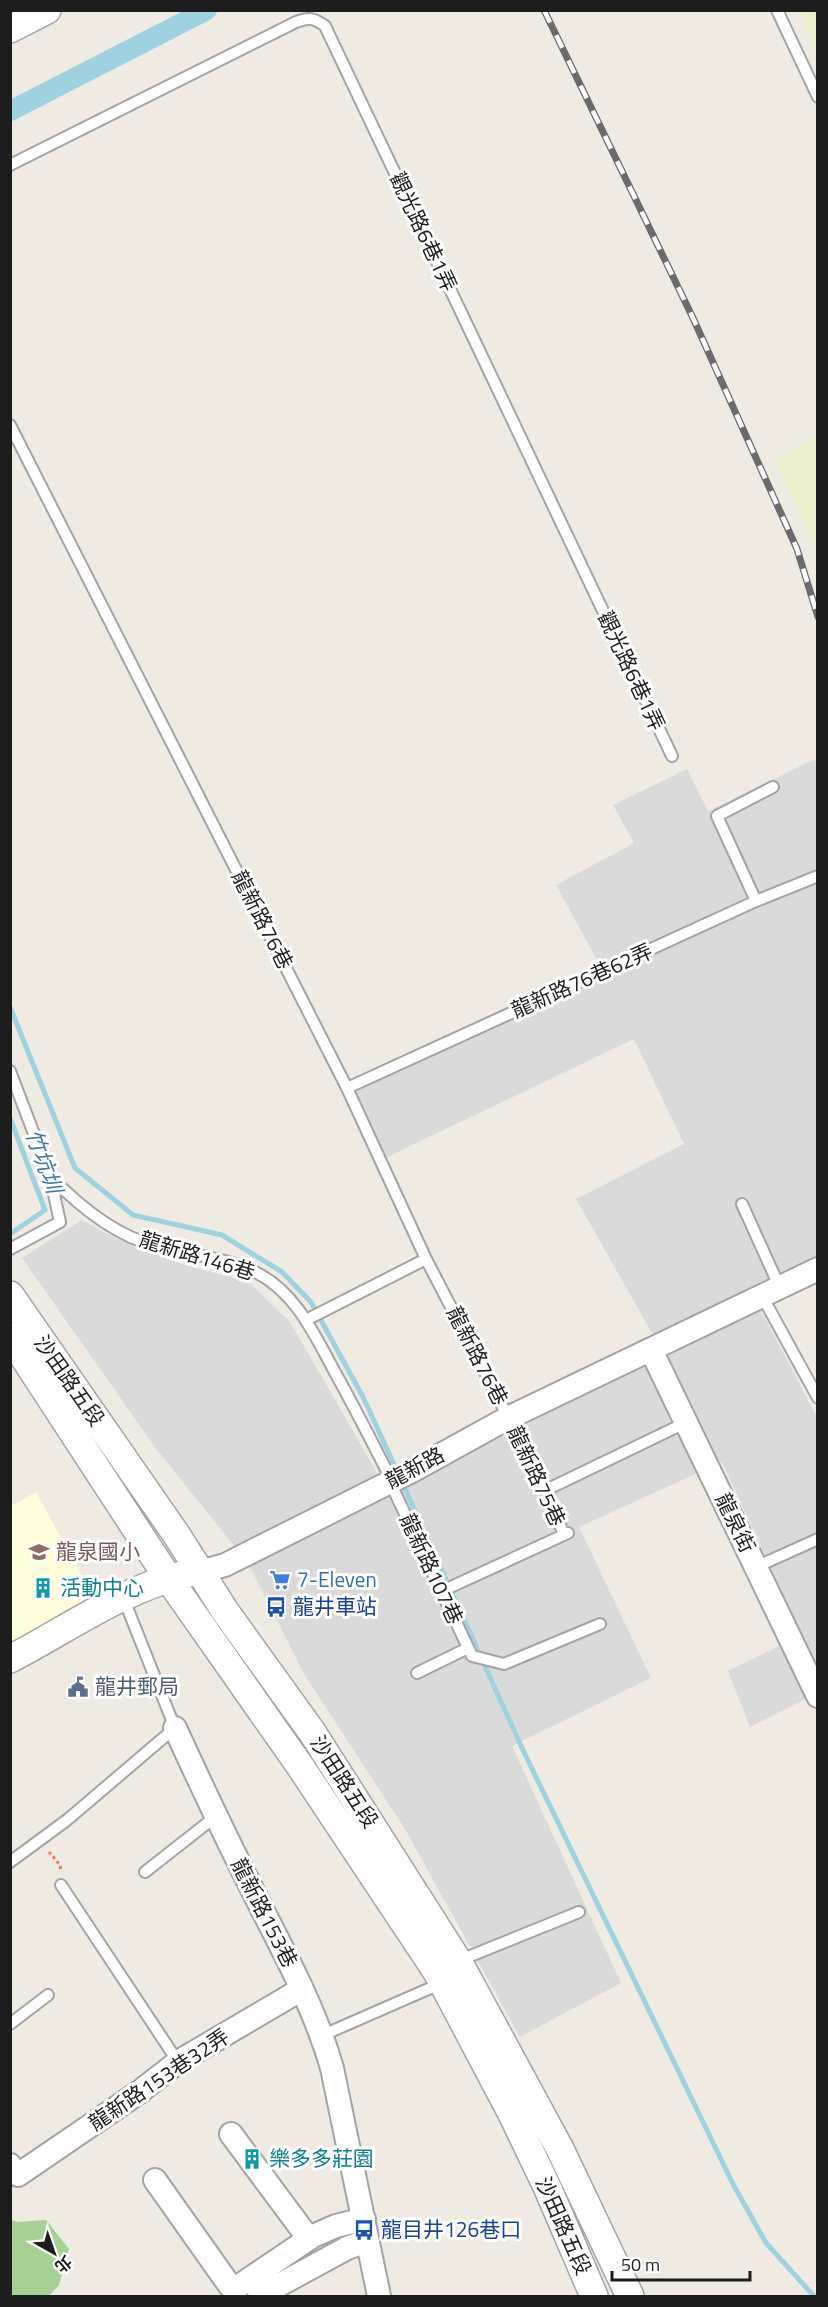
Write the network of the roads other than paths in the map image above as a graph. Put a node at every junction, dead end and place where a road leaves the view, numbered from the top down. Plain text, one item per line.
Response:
1 (47, 10) edge
2 (777, 10) edge
3 (10, 29) edge
4 (818, 97) edge
5 (10, 165) edge
6 (10, 425) edge
7 (672, 756) dead end
8 (773, 787) dead end
9 (818, 876) edge
10 (756, 902) junction
11 (10, 1071) edge
12 (347, 1088) junction
13 (50, 1176) junction
14 (742, 1204) dead end
15 (10, 1249) edge
16 (426, 1259) junction
17 (818, 1269) edge
18 (771, 1292) junction
19 (10, 1295) edge
20 (308, 1319) junction
21 (10, 1336) edge
22 (651, 1350) junction
23 (818, 1398) edge
24 (508, 1418) junction
25 (687, 1422) junction
26 (397, 1479) junction
27 (546, 1490) junction
28 (818, 1539) edge
29 (756, 1567) junction
30 (199, 1572) junction
31 (168, 1578) junction
32 (442, 1591) junction
33 (122, 1596) junction
34 (600, 1624) dead end
35 (470, 1652) junction
36 (10, 1659) edge
37 (417, 1673) dead end
38 (818, 1696) edge
39 (176, 1728) junction
40 (215, 1817) junction
41 (10, 1862) edge
42 (146, 1872) dead end
43 (61, 1885) road end
44 (579, 1912) dead end
45 (455, 1972) junction
46 (302, 1989) junction
47 (48, 1995) dead end
48 (10, 2024) edge
49 (323, 2035) junction
50 (178, 2062) junction
51 (231, 2134) dead end
52 (14, 2170) edge
53 (155, 2180) dead end
54 (364, 2218) junction
55 (309, 2239) junction
56 (367, 2241) junction
57 (259, 2296) edge
58 (379, 2296) edge
59 (594, 2296) edge
60 (630, 2296) edge

1 - 3 street
2 - 4 lane
5 - 7 lane, 觀光路6巷1弄
6 - 12 lane, 龍新路76巷
8 - 10 lane
9 - 10 lane, 龍新路76巷62弄
10 - 12 lane, 龍新路76巷62弄
11 - 13 lane
12 - 16 lane, 龍新路76巷
13 - 15 lane
13 - 20 lane, 龍新路146巷
14 - 18 lane
16 - 20 lane
16 - 24 lane, 龍新路76巷
17 - 18 street, 龍新路
18 - 22 street, 龍新路
18 - 23 lane
19 - 30 street, 沙田路五段
20 - 26 lane, 龍新路146巷
21 - 31 street, 沙田路五段
22 - 24 street, 龍新路
22 - 25 street, 龍泉街
24 - 26 street, 龍新路
24 - 27 lane, 龍新路75巷
25 - 27 lane
25 - 29 street, 龍泉街
26 - 30 street, 龍新路
26 - 32 lane, 龍新路107巷
27 - 32 lane, 龍新路75巷
28 - 29 lane
29 - 38 street, 龍泉街
30 - 31 street, 龍新路
30 - 45 street, 沙田路五段
31 - 33 street, 龍新路
31 - 45 street, 沙田路五段
32 - 35 lane, 龍新路107巷
33 - 36 street, 龍新路
33 - 39 lane, 龍新路153巷
34 - 35 lane
35 - 37 lane
39 - 40 street, 龍新路153巷
39 - 41 lane
40 - 42 lane
40 - 46 street, 龍新路153巷
43 - 50 lane
44 - 45 lane
45 - 49 lane
45 - 59 street, 沙田路五段
45 - 60 street, 沙田路五段
46 - 49 street, 龍新路153巷
46 - 50 street, 龍新路153巷32弄
47 - 48 lane
49 - 54 street, 龍新路153巷
50 - 52 street, 龍新路153巷32弄
51 - 55 street
53 - 55 street
54 - 55 street
54 - 56 street, 龍新路153巷
56 - 57 street
56 - 58 street, 龍新路153巷

